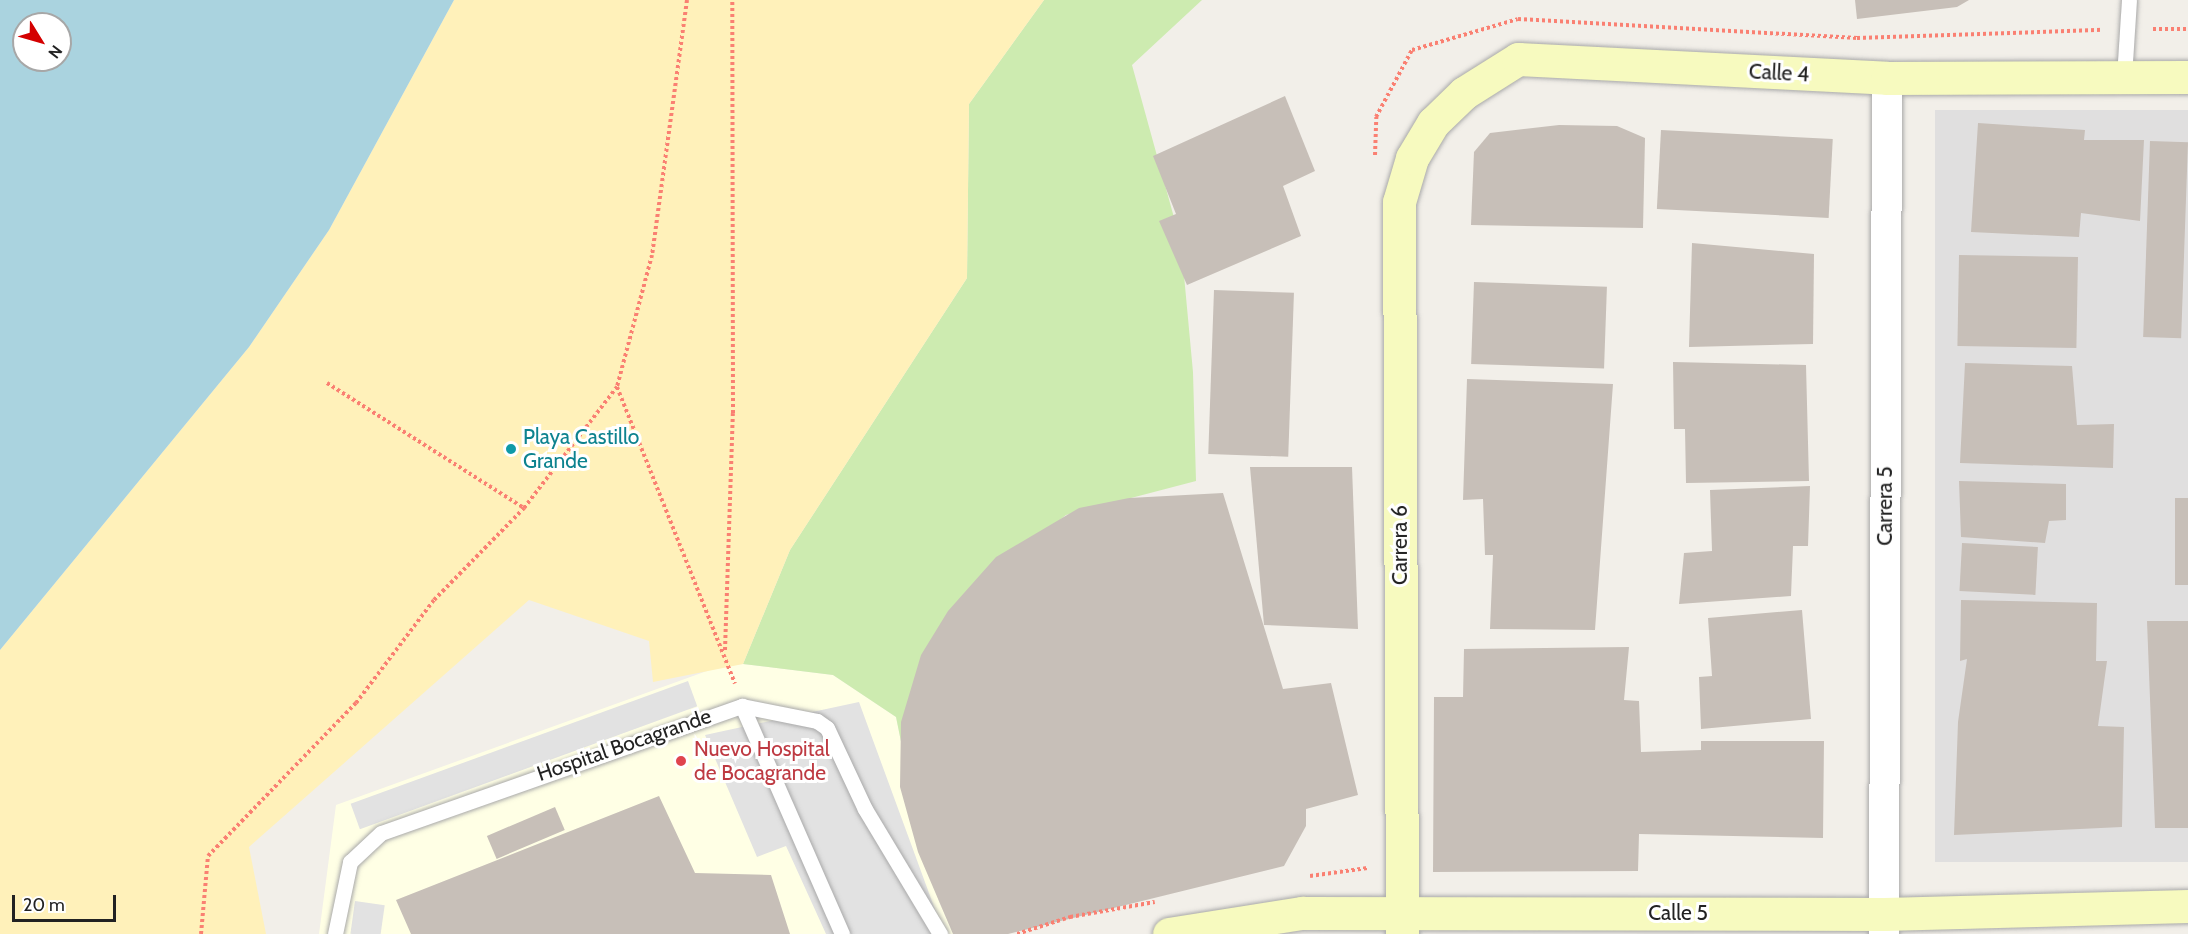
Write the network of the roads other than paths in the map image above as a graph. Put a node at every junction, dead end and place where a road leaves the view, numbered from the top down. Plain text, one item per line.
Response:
1 (2128, 0) edge
2 (2124, 77) junction
3 (1887, 78) junction
4 (2188, 78) edge
5 (1412, 158) joint
6 (742, 706) junction
7 (2188, 906) edge
8 (1401, 922) edge
9 (1884, 924) edge
10 (335, 934) edge
11 (842, 934) edge
12 (940, 934) edge
13 (1169, 934) edge

1 - 2 lane
2 - 3 street, Calle 4
2 - 4 street, Calle 4
3 - 5 street, Calle 4
3 - 9 street, Carrera 5
5 - 8 street, Carrera 6
6 - 10 lane, Hospital Bocagrande
6 - 11 lane
6 - 12 lane
7 - 9 street, Calle 5
8 - 9 street, Calle 5
8 - 13 street, Calle 5

